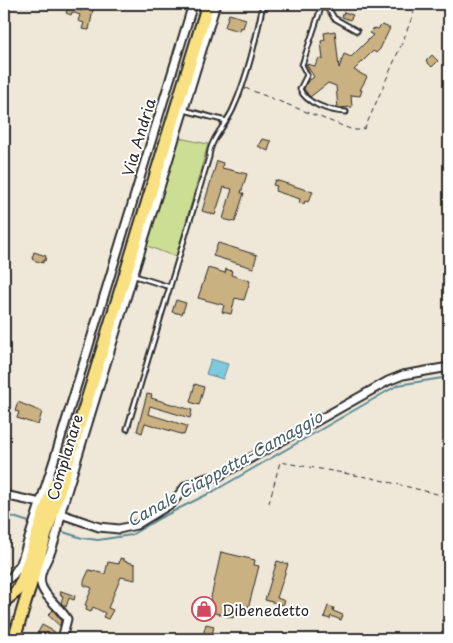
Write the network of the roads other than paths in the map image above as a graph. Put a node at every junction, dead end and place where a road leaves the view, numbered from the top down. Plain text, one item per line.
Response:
1 (193, 4) edge
2 (200, 4) edge
3 (208, 4) edge
4 (216, 4) edge
5 (263, 4) edge
6 (321, 4) edge
7 (357, 31) dead end
8 (184, 110) junction
9 (346, 112) dead end
10 (226, 121) junction
11 (134, 276) junction
12 (110, 278) joint
13 (170, 286) junction
14 (449, 367) edge
15 (127, 428) dead end
16 (4, 495) edge
17 (41, 503) junction
18 (61, 514) junction
19 (46, 523) junction
20 (42, 536) junction
21 (4, 583) edge
22 (4, 601) edge
23 (4, 623) edge
24 (8, 639) edge
25 (14, 639) edge
26 (62, 639) edge

1 - 12 street, Via Andria
2 - 19 highway
3 - 19 highway
4 - 8 street
5 - 10 lane
6 - 7 lane
6 - 9 lane
8 - 10 lane
8 - 11 street
10 - 13 lane
11 - 13 lane
11 - 18 street, Complanare
12 - 17 street, Complanare
13 - 15 lane
14 - 18 street
16 - 17 street
17 - 19 street, Complanare
18 - 19 street, Complanare
19 - 20 highway
19 - 20 street, Complanare
20 - 21 street, Complanare
20 - 22 highway
20 - 25 highway
20 - 26 street, Complanare
23 - 24 main road

